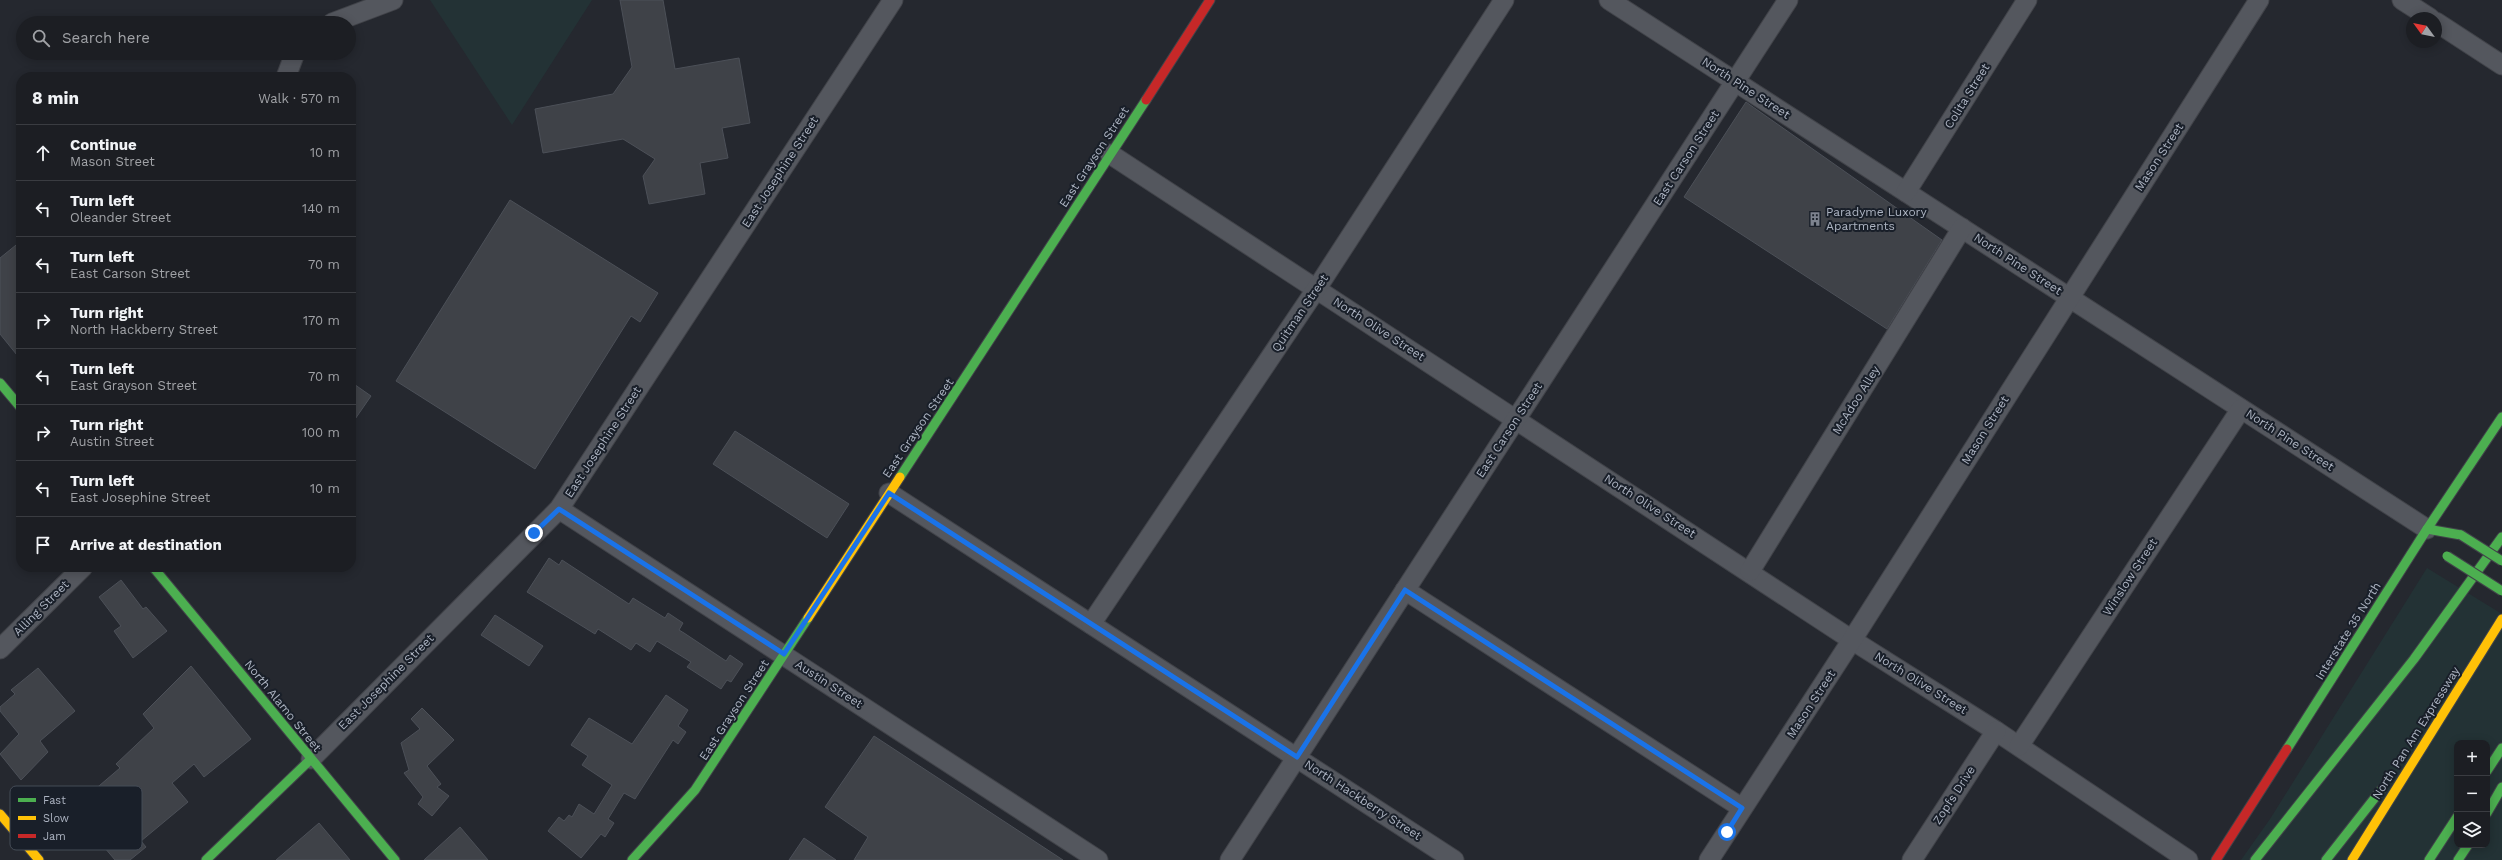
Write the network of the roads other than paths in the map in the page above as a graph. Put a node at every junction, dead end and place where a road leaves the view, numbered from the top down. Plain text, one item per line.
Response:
1 (393, 0) edge
2 (893, 0) edge
3 (1210, 0) edge
4 (1504, 0) edge
5 (1609, 0) edge
6 (1788, 0) edge
7 (2027, 0) edge
8 (2259, 0) edge
9 (2402, 0) edge
10 (2421, 12) edge
11 (351, 16) edge
12 (2442, 26) edge
13 (292, 60) edge
14 (2502, 65) edge
15 (288, 72) edge
16 (1735, 82) junction
17 (1110, 154) junction
18 (1906, 192) junction
19 (1962, 228) junction
20 (1317, 288) junction
21 (2069, 297) junction
22 (0, 383) edge
23 (16, 402) edge
24 (2242, 409) junction
25 (2502, 417) edge
26 (1516, 420) junction
27 (889, 493) junction
28 (559, 509) junction
29 (2431, 534) junction
30 (2502, 537) edge
31 (2445, 553) dead end
32 (2502, 561) edge
33 (1750, 571) junction
34 (78, 572) edge
35 (157, 572) edge
36 (1405, 590) junction
37 (2502, 591) edge
38 (2502, 619) edge
39 (1091, 624) junction
40 (1852, 640) junction
41 (0, 649) edge
42 (784, 654) junction
43 (2444, 710) junction
44 (1996, 731) junction
45 (2019, 746) junction
46 (2502, 748) edge
47 (1297, 757) junction
48 (311, 759) junction
49 (2490, 766) edge
50 (2394, 772) dead end
51 (2384, 785) dead end
52 (2502, 787) edge
53 (1742, 808) junction
54 (2488, 812) edge
55 (0, 814) edge
56 (2454, 822) edge
57 (10, 826) edge
58 (2466, 848) edge
59 (31, 850) edge
60 (39, 860) edge
61 (206, 860) edge
62 (395, 860) edge
63 (632, 860) edge
64 (1098, 860) edge
65 (1230, 860) edge
66 (1454, 860) edge
67 (1709, 860) edge
68 (1912, 860) edge
69 (2188, 860) edge
70 (2216, 860) edge
71 (2255, 860) edge
72 (2326, 860) edge
73 (2352, 860) edge
74 (2429, 860) edge
75 (2458, 860) edge

1 - 11 street
2 - 28 street, East Josephine Street
3 - 17 main road, East Grayson Street
4 - 20 street, Quitman Street
5 - 16 street, North Pine Street
6 - 16 street, East Carson Street
7 - 18 street, Colita Street
8 - 21 street, Mason Street
9 - 10 street
12 - 14 street
13 - 15 street
16 - 18 street, North Pine Street
16 - 26 street, East Carson Street
17 - 20 street, North Olive Street
17 - 27 main road, East Grayson Street
18 - 19 street, North Pine Street
19 - 21 street, North Pine Street
19 - 33 street, McAdoo Alley
20 - 26 street, North Olive Street
20 - 39 street, Quitman Street
21 - 24 street, North Pine Street
21 - 40 street, Mason Street
22 - 23 main road
24 - 29 street, North Pine Street
24 - 45 street, Winslow Street
25 - 29 main road, Interstate 35 North
26 - 33 street, North Olive Street
26 - 36 street, East Carson Street
27 - 39 street, North Hackberry Street
27 - 42 main road, East Grayson Street
28 - 42 street, Austin Street
28 - 48 street, East Josephine Street
29 - 32 main road, North Pine Street, bridge
29 - 70 main road, Interstate 35 North
30 - 71 main road
31 - 37 main road, bridge
33 - 40 street, North Olive Street
34 - 41 street, Alling Street
35 - 48 main road, North Alamo Street
36 - 47 street, East Carson Street
36 - 53 street
38 - 43 main road, North Pan Am Expressway
39 - 47 street, North Hackberry Street
40 - 44 street, North Olive Street
40 - 53 street, Mason Street
42 - 63 main road, East Grayson Street
42 - 64 street, Austin Street
43 - 50 main road
43 - 73 main road, North Pan Am Expressway
44 - 45 street, North Olive Street
44 - 68 street, Zopfs Drive
45 - 69 street, North Olive Street
46 - 49 main road
47 - 65 street, East Carson Street
47 - 66 street, North Hackberry Street
48 - 61 main road, East Josephine Street
48 - 62 main road, North Alamo Street
51 - 72 main road
52 - 54 main road
53 - 67 street, Mason Street
55 - 57 main road
56 - 74 main road
58 - 75 main road
59 - 60 main road

